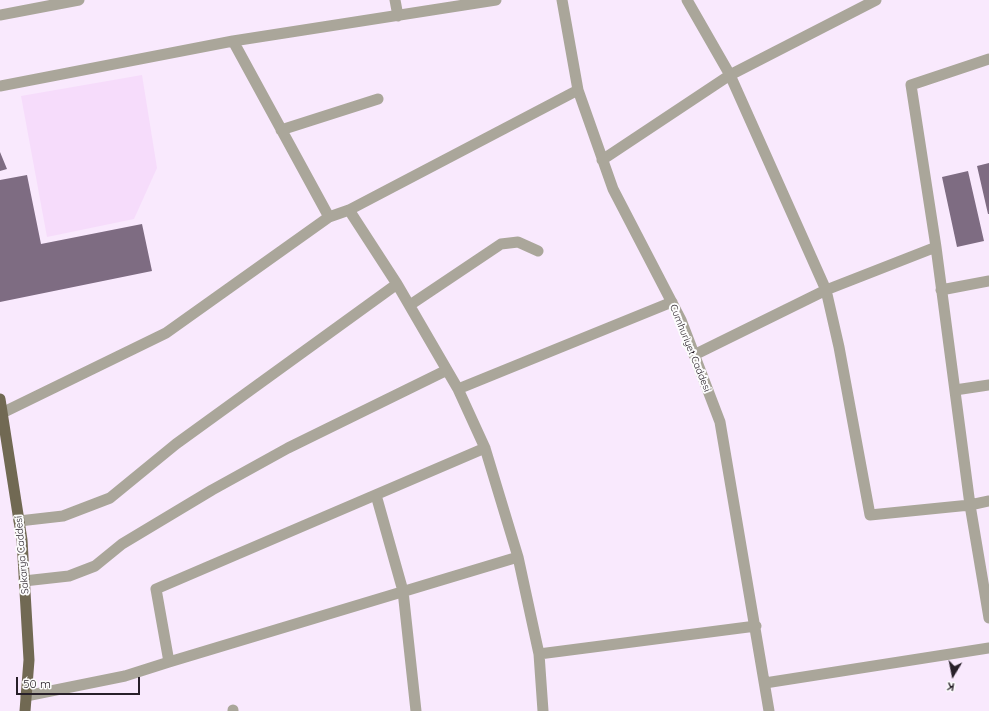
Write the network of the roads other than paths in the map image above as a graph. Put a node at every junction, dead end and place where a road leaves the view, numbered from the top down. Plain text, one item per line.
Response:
1 (79, 0) edge
2 (395, 0) edge
3 (496, 0) edge
4 (562, 0) edge
5 (687, 0) edge
6 (876, 0) edge
7 (0, 15) edge
8 (398, 16) junction
9 (233, 41) junction
10 (989, 59) edge
11 (730, 75) junction
12 (0, 86) edge
13 (578, 90) junction
14 (378, 99) dead end
15 (281, 130) junction
16 (602, 160) junction
17 (349, 210) junction
18 (328, 217) junction
19 (936, 247) junction
20 (538, 251) dead end
21 (989, 281) edge
22 (397, 284) junction
23 (826, 290) junction
24 (942, 290) junction
25 (672, 302) junction
26 (410, 305) junction
27 (694, 355) junction
28 (447, 370) junction
29 (989, 385) edge
30 (458, 389) junction
31 (955, 390) junction
32 (0, 400) edge
33 (2, 414) junction
34 (485, 448) junction
35 (376, 495) junction
36 (989, 501) edge
37 (970, 505) junction
38 (19, 521) junction
39 (518, 557) junction
40 (24, 581) junction
41 (403, 591) junction
42 (989, 618) edge
43 (756, 626) junction
44 (989, 648) edge
45 (539, 654) junction
46 (169, 662) junction
47 (766, 683) junction
48 (26, 696) junction
49 (25, 711) edge
50 (416, 711) edge
51 (543, 711) edge
52 (769, 711) edge

1 - 7 street
2 - 8 street
3 - 8 street
4 - 13 street, Cumhuriyet Caddesi
5 - 11 street
6 - 11 street
8 - 9 street
9 - 12 street
9 - 15 street
10 - 19 street
11 - 16 street
11 - 23 street
13 - 16 street, Cumhuriyet Caddesi
13 - 17 street
14 - 15 street
15 - 18 street
16 - 25 street, Cumhuriyet Caddesi
17 - 18 street
17 - 22 street
18 - 33 street
19 - 23 street
19 - 24 street
20 - 26 street
21 - 24 street
22 - 26 street
22 - 38 street
23 - 27 street
23 - 37 street
24 - 31 street
25 - 27 street, Cumhuriyet Caddesi
25 - 30 street
26 - 28 street
27 - 43 street, Cumhuriyet Caddesi
28 - 30 street
28 - 40 street
29 - 31 street
30 - 34 street
31 - 37 street
32 - 33 main road, Sakarya Caddesi
33 - 38 main road, Sakarya Caddesi
34 - 35 street
34 - 39 street
35 - 41 street
35 - 46 street
36 - 37 street
37 - 42 street
38 - 40 main road, Sakarya Caddesi
39 - 41 street
39 - 45 street
40 - 48 main road, Sakarya Caddesi
41 - 46 street
41 - 50 street
43 - 45 street
43 - 47 street, Cumhuriyet Caddesi
44 - 47 street
45 - 51 street
46 - 48 street
47 - 52 street, Cumhuriyet Caddesi
48 - 49 main road, Sakarya Caddesi

